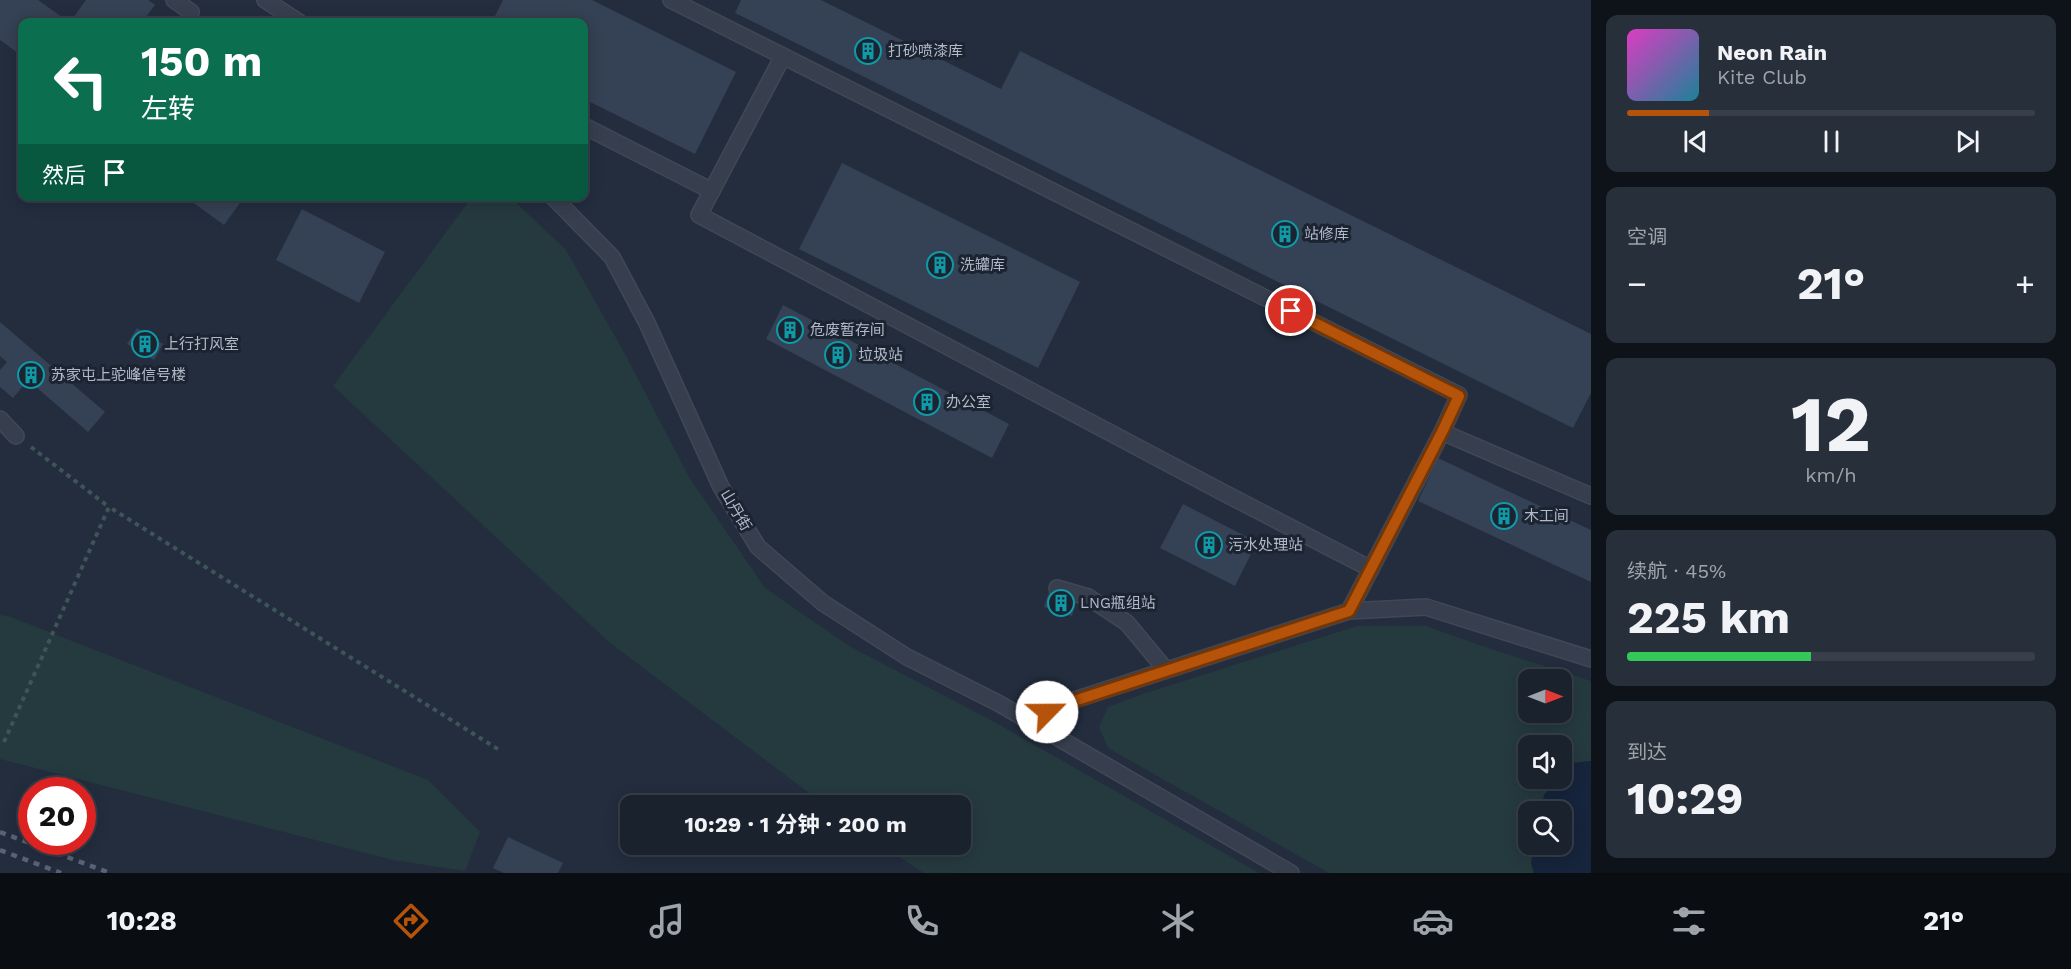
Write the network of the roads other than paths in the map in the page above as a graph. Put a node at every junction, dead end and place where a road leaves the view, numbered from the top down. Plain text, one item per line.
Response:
1 (174, 0) edge
2 (265, 0) edge
3 (671, 0) edge
4 (190, 18) edge
5 (293, 18) edge
6 (783, 56) junction
7 (588, 128) edge
8 (712, 191) junction
9 (557, 201) edge
10 (0, 419) edge
11 (1442, 432) junction
12 (16, 436) road end
13 (1591, 496) edge
14 (1371, 569) junction
15 (1057, 588) dead end
16 (1349, 611) junction
17 (1591, 658) edge
18 (1166, 670) junction
19 (1029, 720) junction
20 (1292, 873) edge

1 - 4 lane
2 - 5 lane
3 - 6 lane
6 - 8 lane
6 - 11 lane
7 - 8 lane
8 - 14 lane
9 - 19 lane, 山丹街
10 - 12 lane
11 - 13 lane
11 - 14 lane
14 - 16 lane
15 - 18 lane
16 - 17 lane
16 - 18 lane
18 - 19 lane
19 - 20 lane, 山丹街

